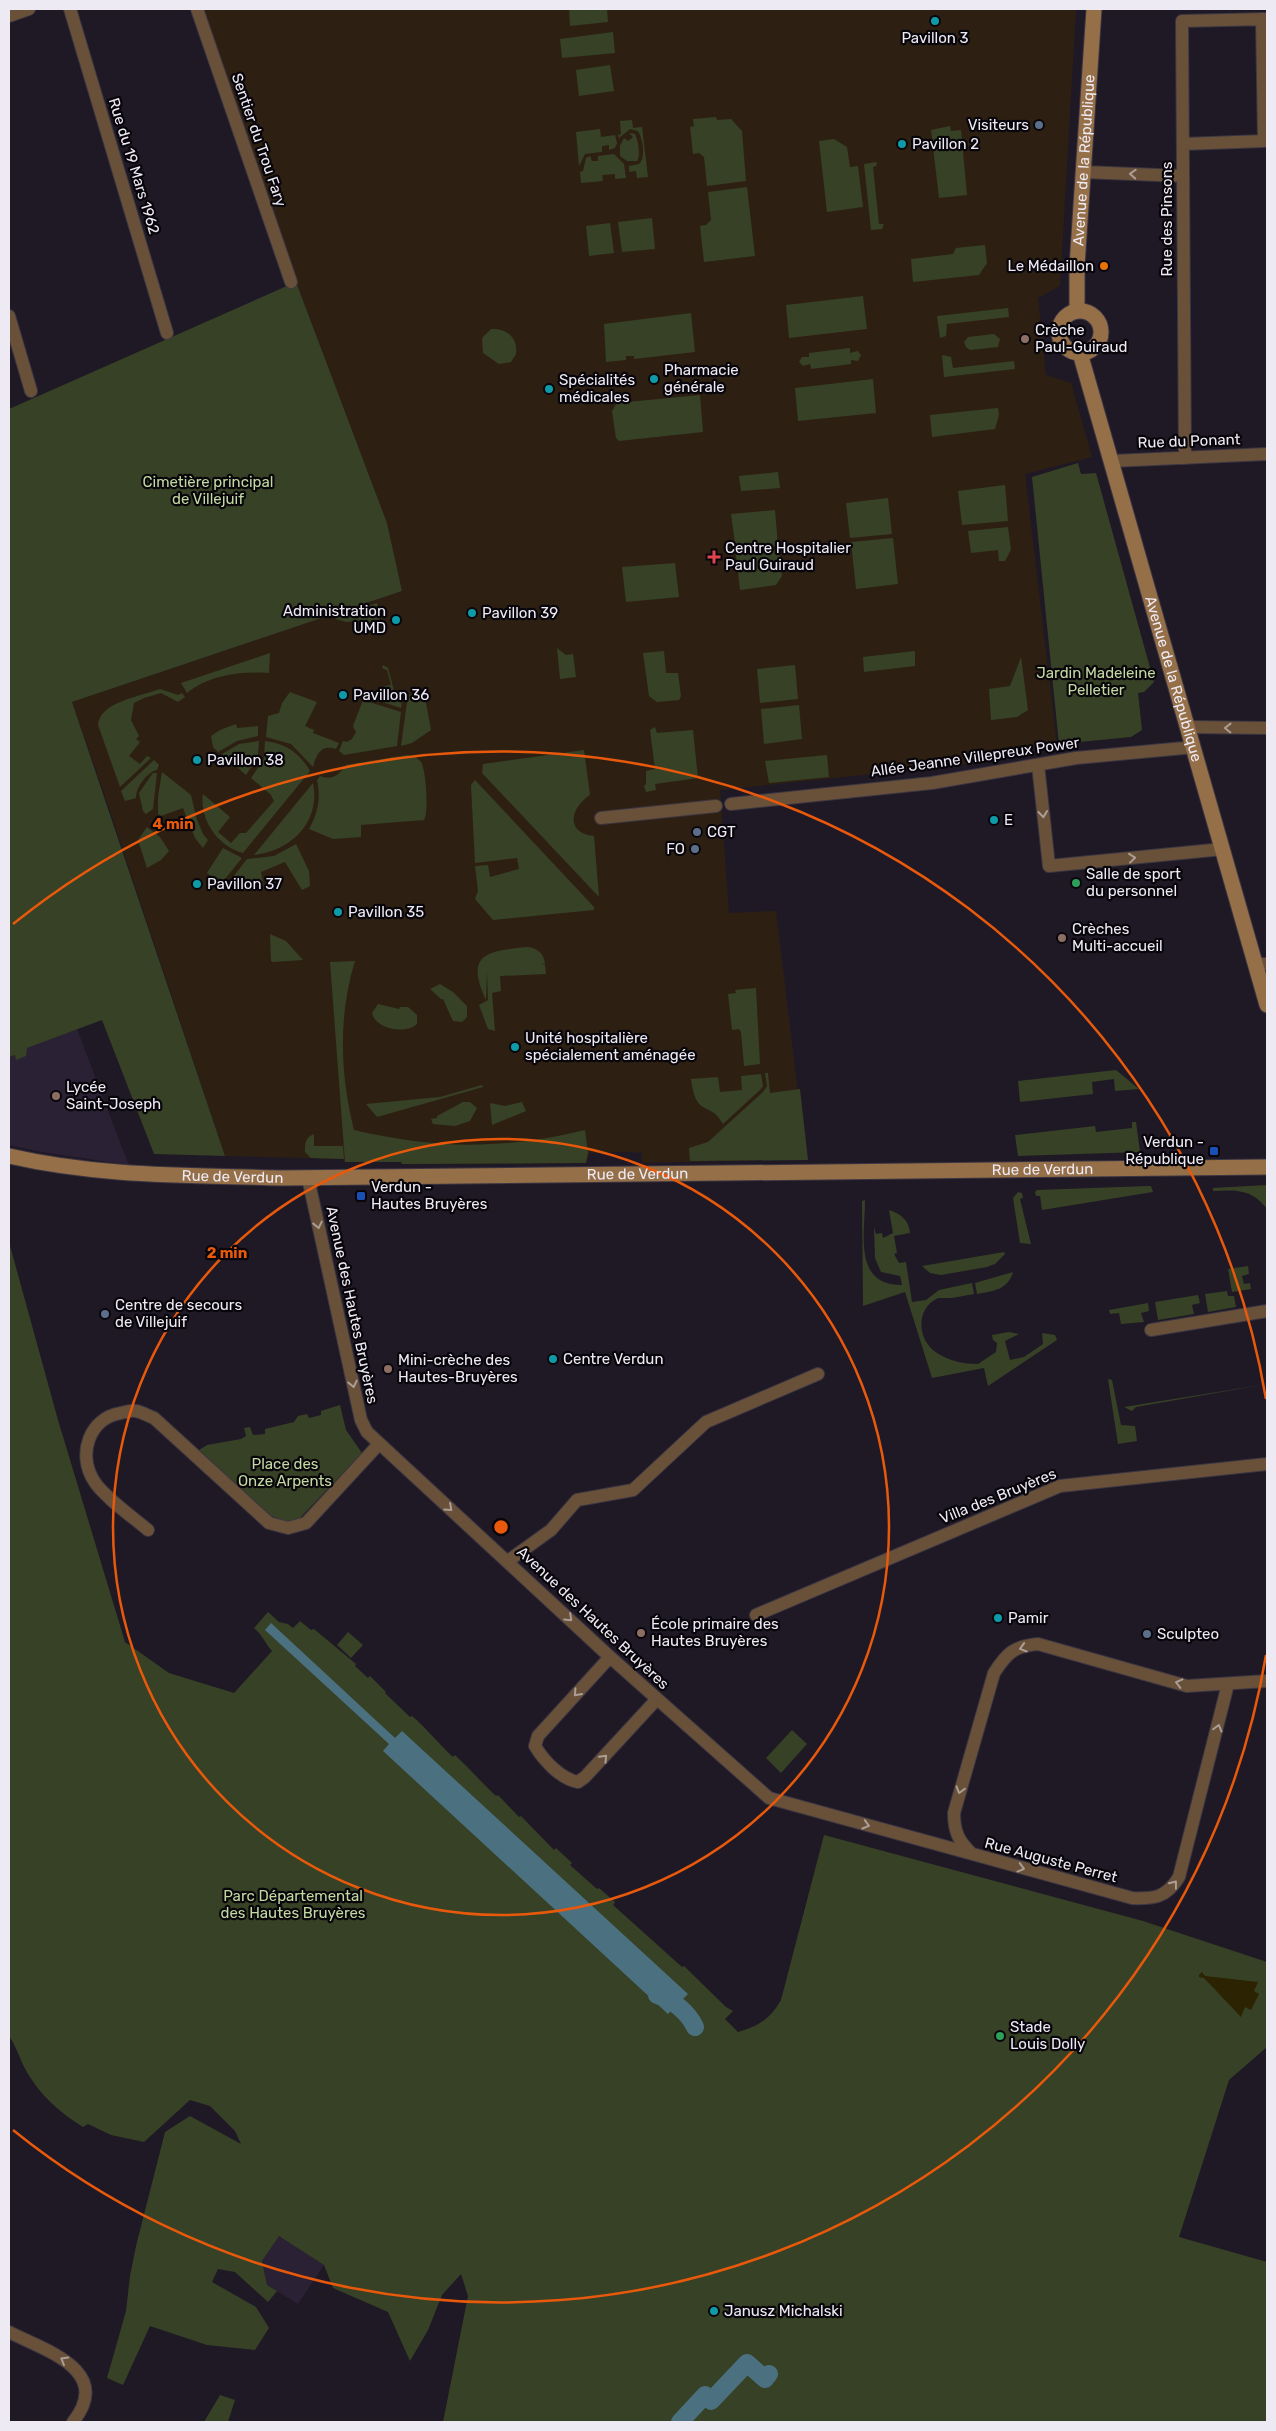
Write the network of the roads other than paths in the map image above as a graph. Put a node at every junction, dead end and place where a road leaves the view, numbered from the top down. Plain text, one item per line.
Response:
1 (29, 9) edge
2 (70, 9) edge
3 (197, 9) edge
4 (1094, 9) edge
5 (1223, 14) edge
6 (9, 16) edge
7 (1265, 19) edge
8 (1183, 144) junction
9 (1084, 172) junction
10 (1182, 176) junction
11 (291, 282) dead end
12 (1077, 311) junction
13 (9, 316) edge
14 (168, 333) dead end
15 (1080, 353) junction
16 (31, 391) dead end
17 (1267, 454) edge
18 (1185, 458) junction
19 (1112, 461) junction
20 (1188, 727) junction
21 (1267, 728) edge
22 (1194, 745) junction
23 (1038, 765) junction
24 (731, 804) dead end
25 (716, 806) dead end
26 (601, 818) dead end
27 (1223, 850) junction
28 (1261, 964) edge
29 (1267, 1005) edge
30 (9, 1156) edge
31 (1267, 1167) edge
32 (308, 1178) junction
33 (1267, 1311) edge
34 (1152, 1330) dead end
35 (818, 1374) dead end
36 (379, 1444) junction
37 (1267, 1464) edge
38 (148, 1530) dead end
39 (508, 1561) junction
40 (756, 1615) dead end
41 (610, 1657) junction
42 (1267, 1681) edge
43 (1228, 1684) junction
44 (657, 1699) junction
45 (974, 1856) junction
46 (9, 2332) edge
47 (73, 2422) edge

1 - 6 street
2 - 14 street, Rue du 19 Mars 1962
3 - 11 street, Sentier du Trou Fary
4 - 9 street, Avenue de la République
5 - 7 street
5 - 8 street, Rue des Pinsons
7 - 8 street
8 - 10 street, Rue des Pinsons
10 -> 9 street
9 - 12 street, Avenue de la République
10 - 18 street, Rue des Pinsons
12 - 15 street
12 - 15 street
13 - 16 street
15 - 19 street, Avenue de la République
17 - 18 street, Rue du Ponant
18 - 19 street, Rue du Ponant
19 - 20 street, Avenue de la République
21 -> 20 street
20 - 22 street, Avenue de la République
22 - 23 street, Allée Jeanne Villepreux Power
22 - 27 street, Avenue de la République
23 - 24 street, Allée Jeanne Villepreux Power
23 -> 27 street
25 - 26 street
27 - 28 street, Avenue de la République
28 - 29 street, Avenue de la République
30 - 32 street, Rue de Verdun
31 - 32 street, Rue de Verdun
32 -> 36 street, Avenue des Hautes Bruyères
33 - 34 street
35 - 39 street
36 - 38 street
36 -> 39 street, Avenue des Hautes Bruyères
37 - 40 street, Villa des Bruyères
39 -> 41 street, Avenue des Hautes Bruyères
41 - 44 street, Avenue des Hautes Bruyères
41 -> 44 street
42 - 43 street, Rue Auguste Perret
45 -> 43 street, Rue Auguste Perret
43 -> 45 street, Rue Auguste Perret
44 -> 45 street, Avenue des Hautes Bruyères
47 -> 46 street

